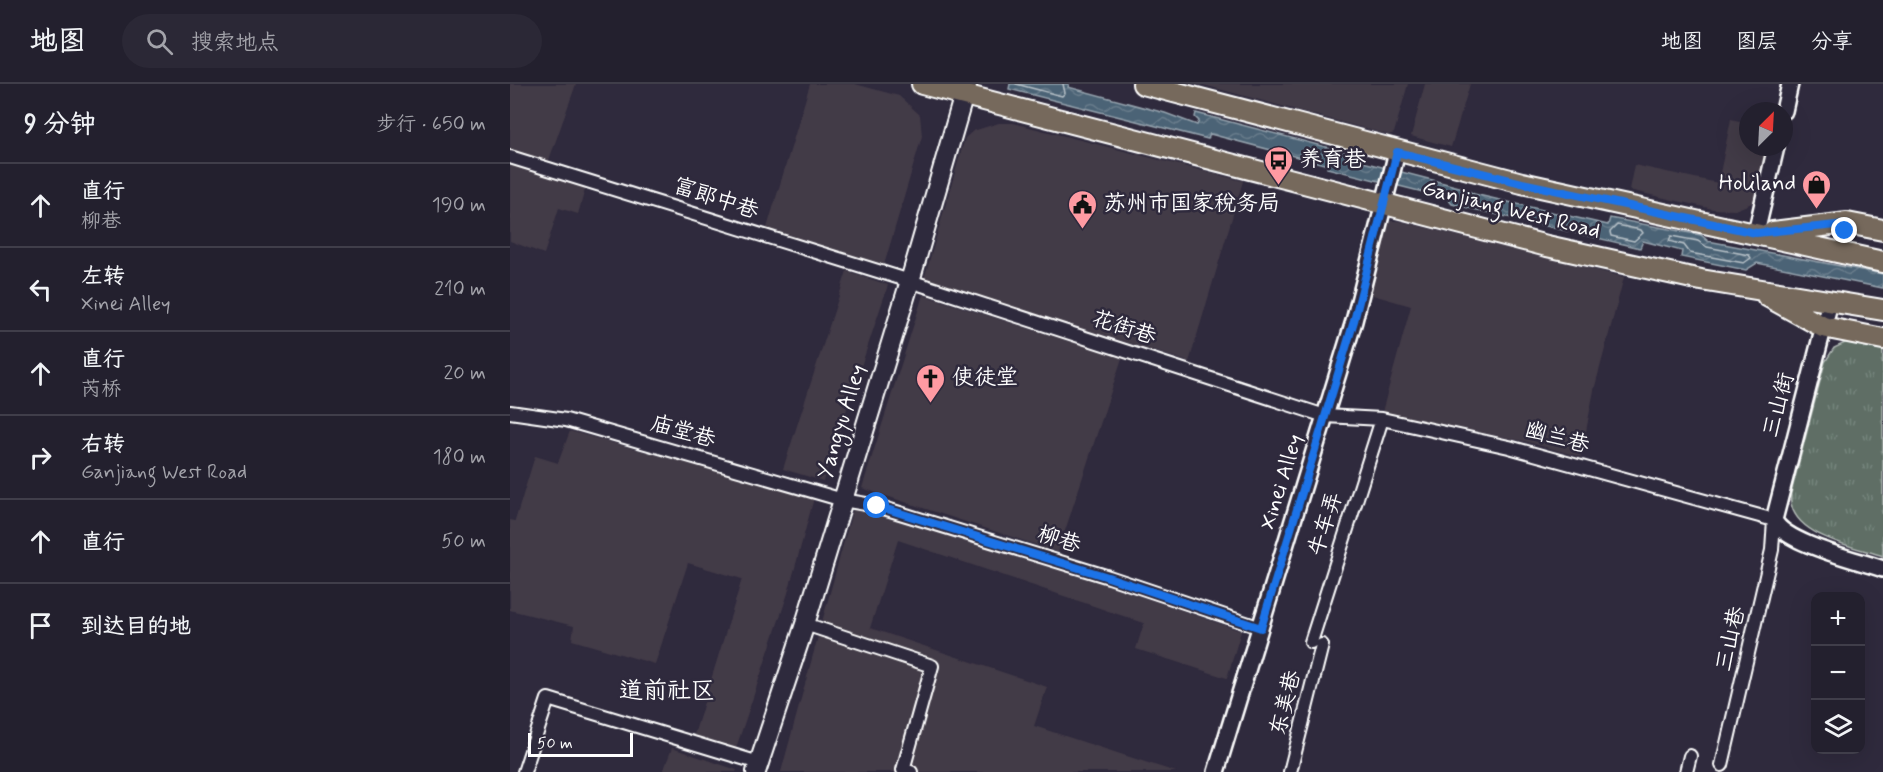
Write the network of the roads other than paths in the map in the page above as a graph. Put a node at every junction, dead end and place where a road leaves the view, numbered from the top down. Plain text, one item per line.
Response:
1 (922, 84) edge
2 (1143, 84) edge
3 (1790, 84) edge
4 (965, 90) edge
5 (1786, 102) edge
6 (1774, 156) edge
7 (510, 157) edge
8 (1396, 158) junction
9 (1387, 196) junction
10 (1847, 224) junction
11 (1883, 230) edge
12 (1756, 233) junction
13 (1840, 253) junction
14 (1883, 262) edge
15 (910, 281) junction
16 (1754, 289) junction
17 (1830, 302) junction
18 (1883, 310) edge
19 (1823, 327) junction
20 (1883, 339) edge
21 (510, 412) edge
22 (1325, 416) junction
23 (1382, 419) junction
24 (843, 500) junction
25 (1774, 520) junction
26 (1883, 569) edge
27 (805, 624) junction
28 (1261, 628) junction
29 (1316, 643) joint
30 (1690, 756) dead end
31 (1722, 765) dead end
32 (758, 767) edge
33 (524, 772) edge
34 (911, 772) edge
35 (1216, 772) edge
36 (1290, 772) edge
37 (1686, 772) edge

1 - 4 main road, Ganjiang West Road
2 - 8 main road, Ganjiang West Road
3 - 5 street
4 - 9 main road, Ganjiang West Road
4 - 15 main road, Yangyu Alley
6 - 12 street
7 - 15 street, 富郎中巷
8 - 9 street, Xinei Alley
8 - 12 main road, Ganjiang West Road
9 - 16 main road, Ganjiang West Road
9 - 22 street, Xinei Alley
10 - 11 main road
10 - 12 main road
10 - 13 main road
12 - 13 main road, Ganjiang West Road
13 - 14 main road, Ganjiang West Road
15 - 22 street, 花街巷
15 - 24 main road, Yangyu Alley
16 - 17 main road, Ganjiang West Road
16 - 19 main road
17 - 18 main road, Ganjiang West Road
17 - 19 street, 三山街
19 - 20 main road
19 - 25 street, 三山街
21 - 24 street, 庙堂巷
22 - 23 street, 幽兰巷
22 - 28 street, Xinei Alley
23 - 25 street, 幽兰巷
23 - 29 street, 牛车弄
24 - 27 main road, Yangyu Alley
24 - 28 street, 柳巷
25 - 26 street
25 - 31 street, 三山巷
27 - 32 main road, Yangyu Alley
27 - 34 street
28 - 35 street, Xinei Alley
29 - 36 street, 东美巷
30 - 37 street
32 - 33 street

